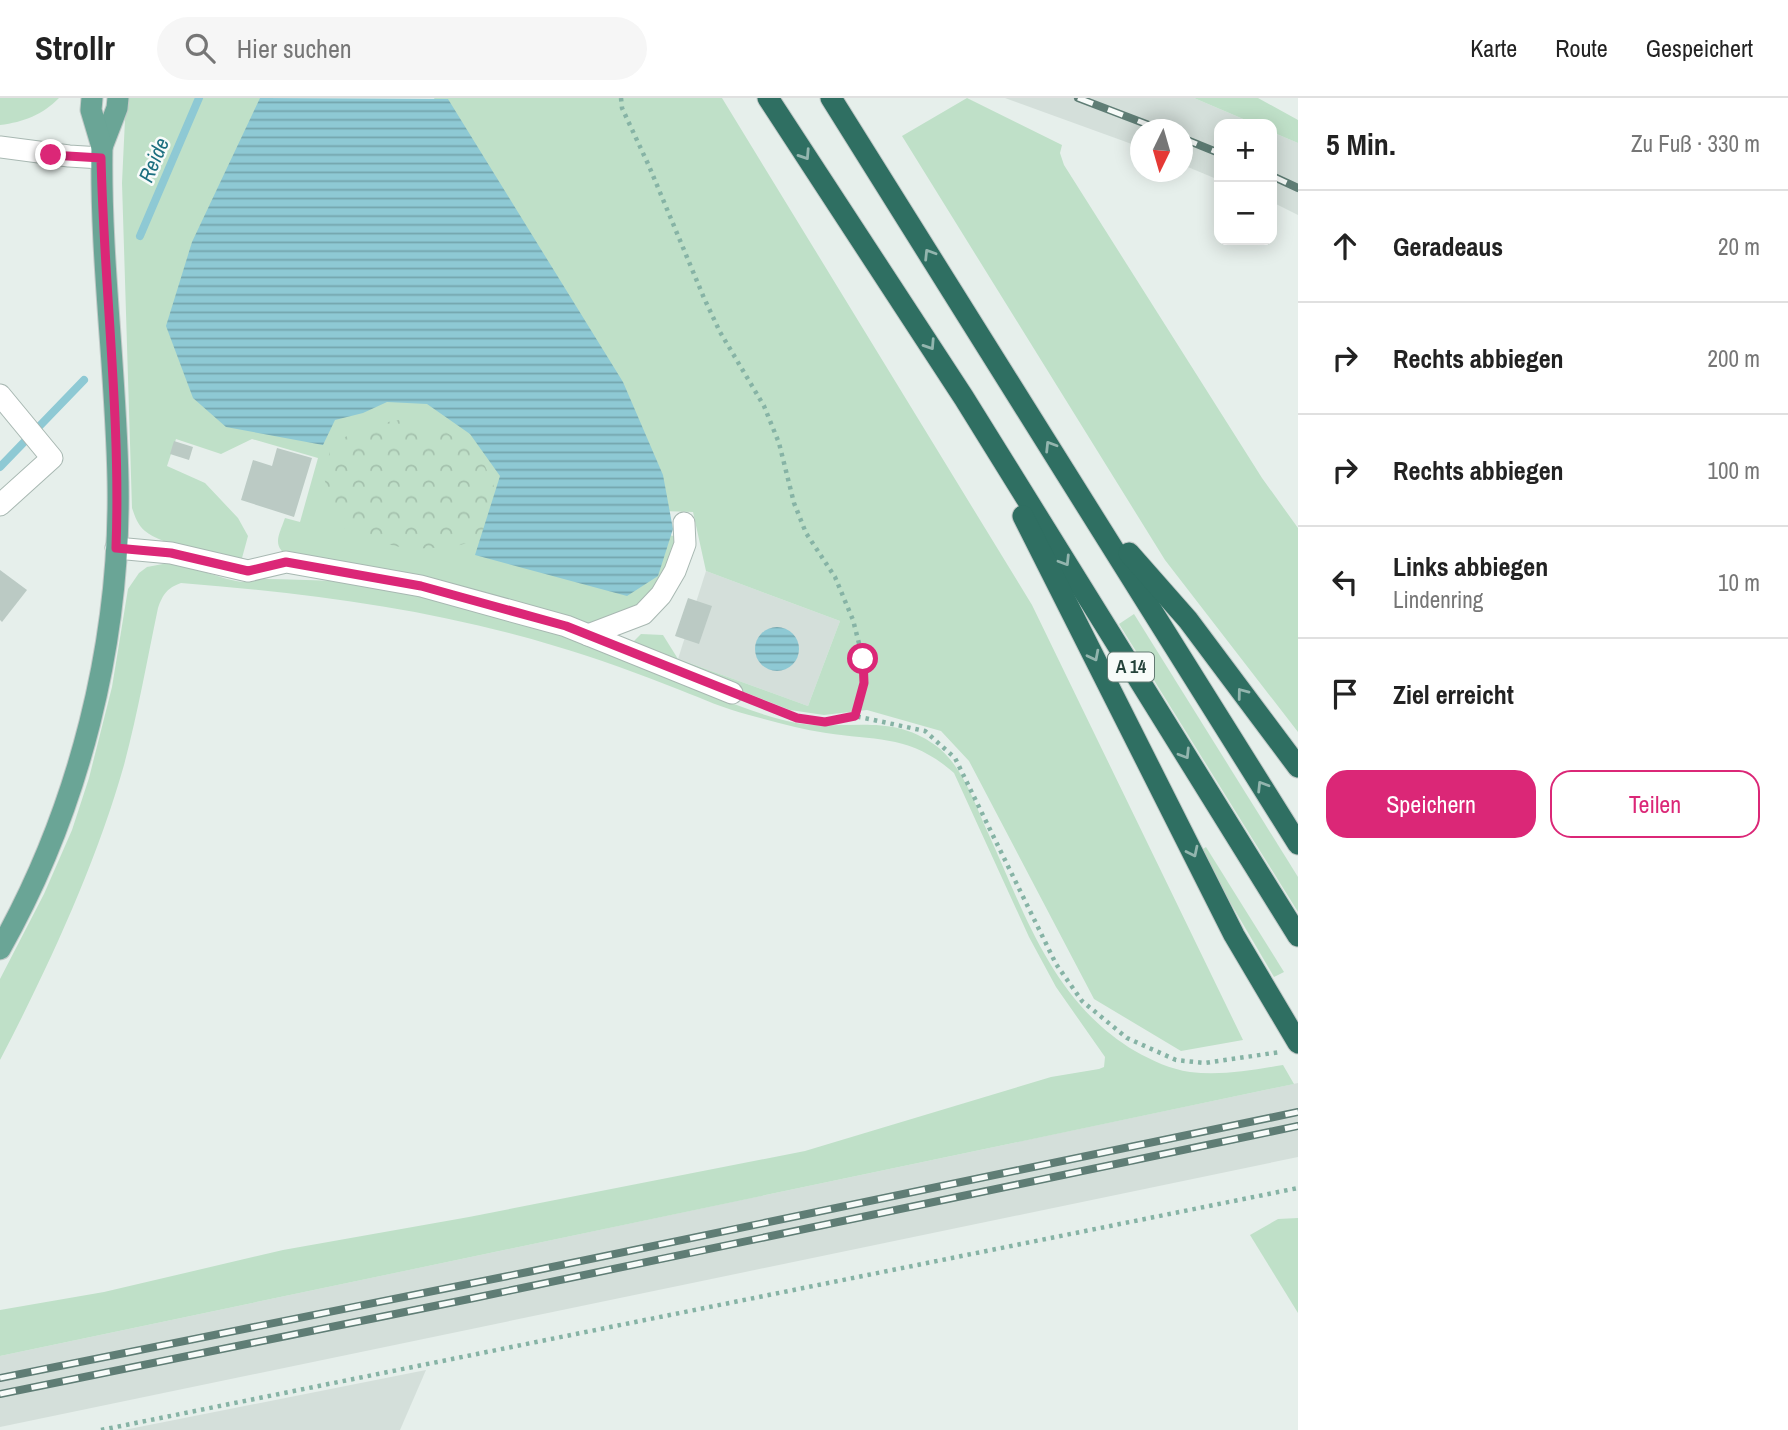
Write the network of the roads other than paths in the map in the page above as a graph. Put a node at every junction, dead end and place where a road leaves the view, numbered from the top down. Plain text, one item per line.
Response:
1 (92, 98) edge
2 (118, 98) edge
3 (768, 98) edge
4 (831, 98) edge
5 (0, 147) edge
6 (101, 152) junction
7 (0, 395) edge
8 (964, 398) junction
9 (1086, 504) junction
10 (0, 505) edge
11 (684, 523) dead end
12 (116, 548) junction
13 (589, 635) junction
14 (732, 693) road end
15 (1298, 767) edge
16 (1298, 844) edge
17 (1298, 936) edge
18 (0, 949) edge
19 (1292, 1042) edge

1 - 6 main road
2 - 6 main road
3 -> 8 highway, A 14
9 -> 4 highway, A 14
5 - 6 street
6 - 12 main road
7 - 10 street
8 -> 17 highway, A 14
8 -> 19 highway
15 -> 9 highway
16 -> 9 highway, A 14
11 - 13 street
12 - 13 street
12 - 18 main road
13 - 14 street

